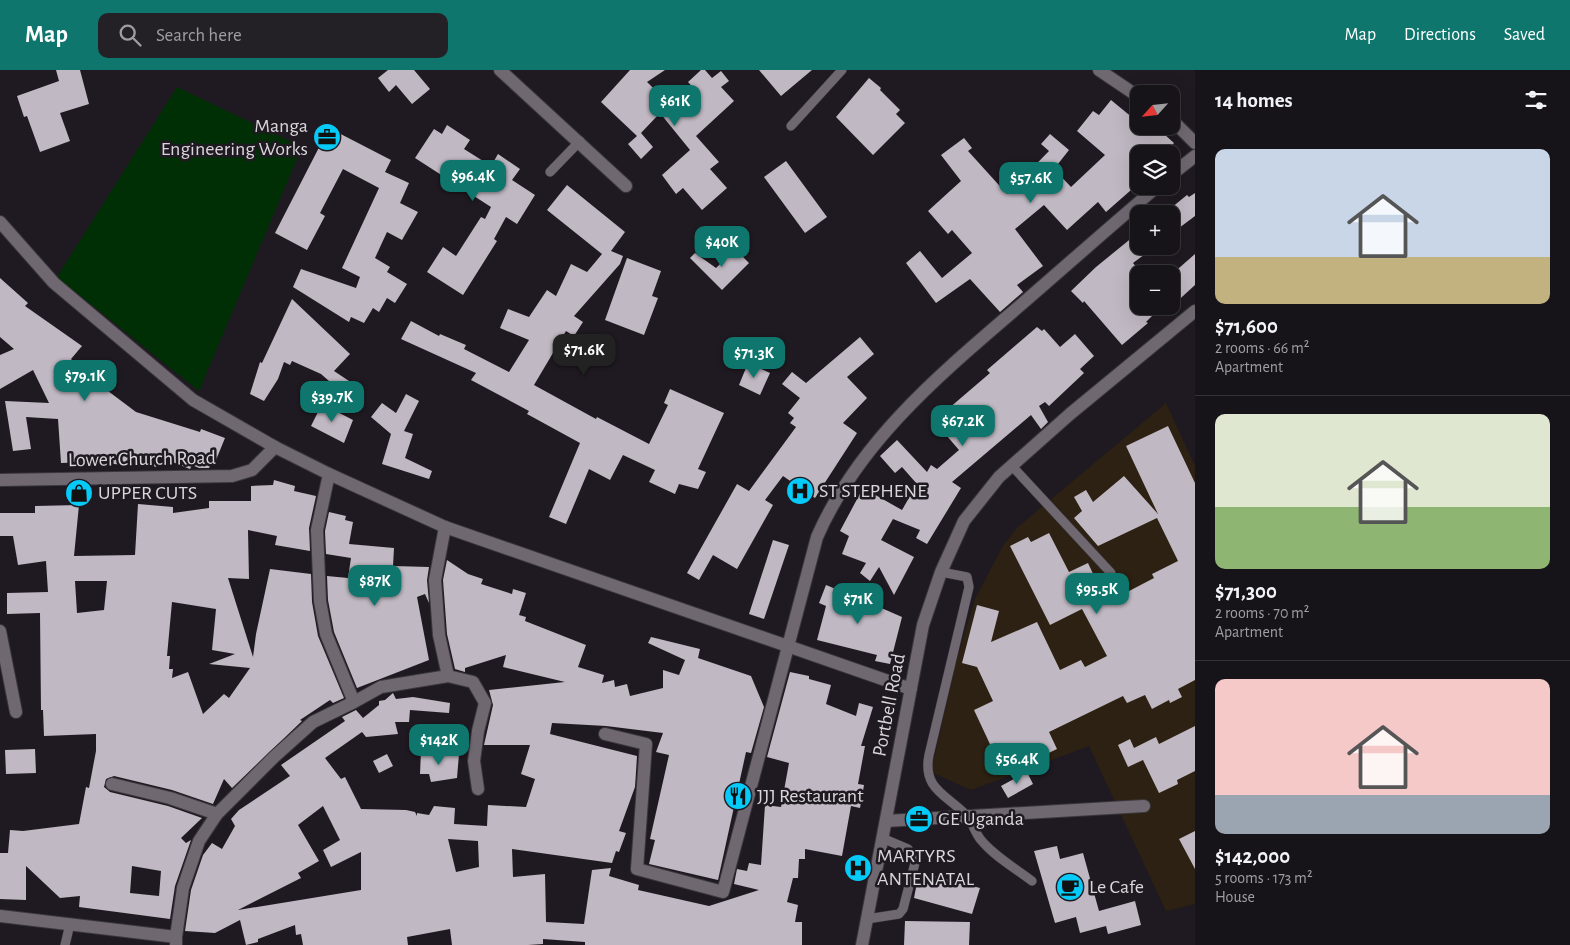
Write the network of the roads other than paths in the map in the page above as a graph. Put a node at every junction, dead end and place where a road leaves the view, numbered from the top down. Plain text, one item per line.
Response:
1 (500, 70) edge
2 (842, 70) edge
3 (1099, 70) edge
4 (1130, 91) edge
5 (791, 126) dead end
6 (1180, 128) edge
7 (580, 141) junction
8 (1195, 143) edge
9 (1195, 156) edge
10 (1180, 168) edge
11 (550, 172) dead end
12 (626, 186) dead end
13 (1148, 195) edge
14 (0, 222) edge
15 (1195, 310) edge
16 (275, 447) junction
17 (1012, 466) junction
18 (328, 474) junction
19 (0, 480) edge
20 (445, 527) junction
21 (941, 572) junction
22 (1111, 574) dead end
23 (0, 631) edge
24 (787, 647) junction
25 (448, 676) junction
26 (911, 689) junction
27 (354, 702) junction
28 (16, 712) dead end
29 (604, 734) dead end
30 (112, 784) dead end
31 (478, 789) dead end
32 (1144, 806) dead end
33 (217, 814) junction
34 (967, 817) junction
35 (886, 822) junction
36 (882, 838) junction
37 (1032, 881) dead end
38 (0, 916) edge
39 (867, 919) junction
40 (70, 924) junction
41 (176, 941) edge
42 (65, 945) edge
43 (862, 945) edge

1 - 7 street
2 - 5 lane
3 - 4 street
6 - 8 street
7 - 11 lane
7 - 12 street
9 - 10 street
13 - 24 street
14 - 16 street
15 - 17 street, Portbell Road
16 - 18 street
16 - 19 street, Lower Church Road
17 - 21 street, Portbell Road
17 - 22 lane
18 - 20 street
18 - 27 street
20 - 24 street
20 - 25 street
21 - 26 street, Portbell Road
21 - 34 lane
23 - 28 street
24 - 26 street
24 - 29 street
25 - 27 street
25 - 31 street
26 - 35 street, Portbell Road
27 - 33 street
30 - 33 street
32 - 34 street
33 - 41 street
34 - 35 street
34 - 37 lane
35 - 36 street, Portbell Road
36 - 39 street, Portbell Road
36 - 39 lane
38 - 40 street
39 - 43 street, Portbell Road
40 - 41 street
40 - 42 lane

